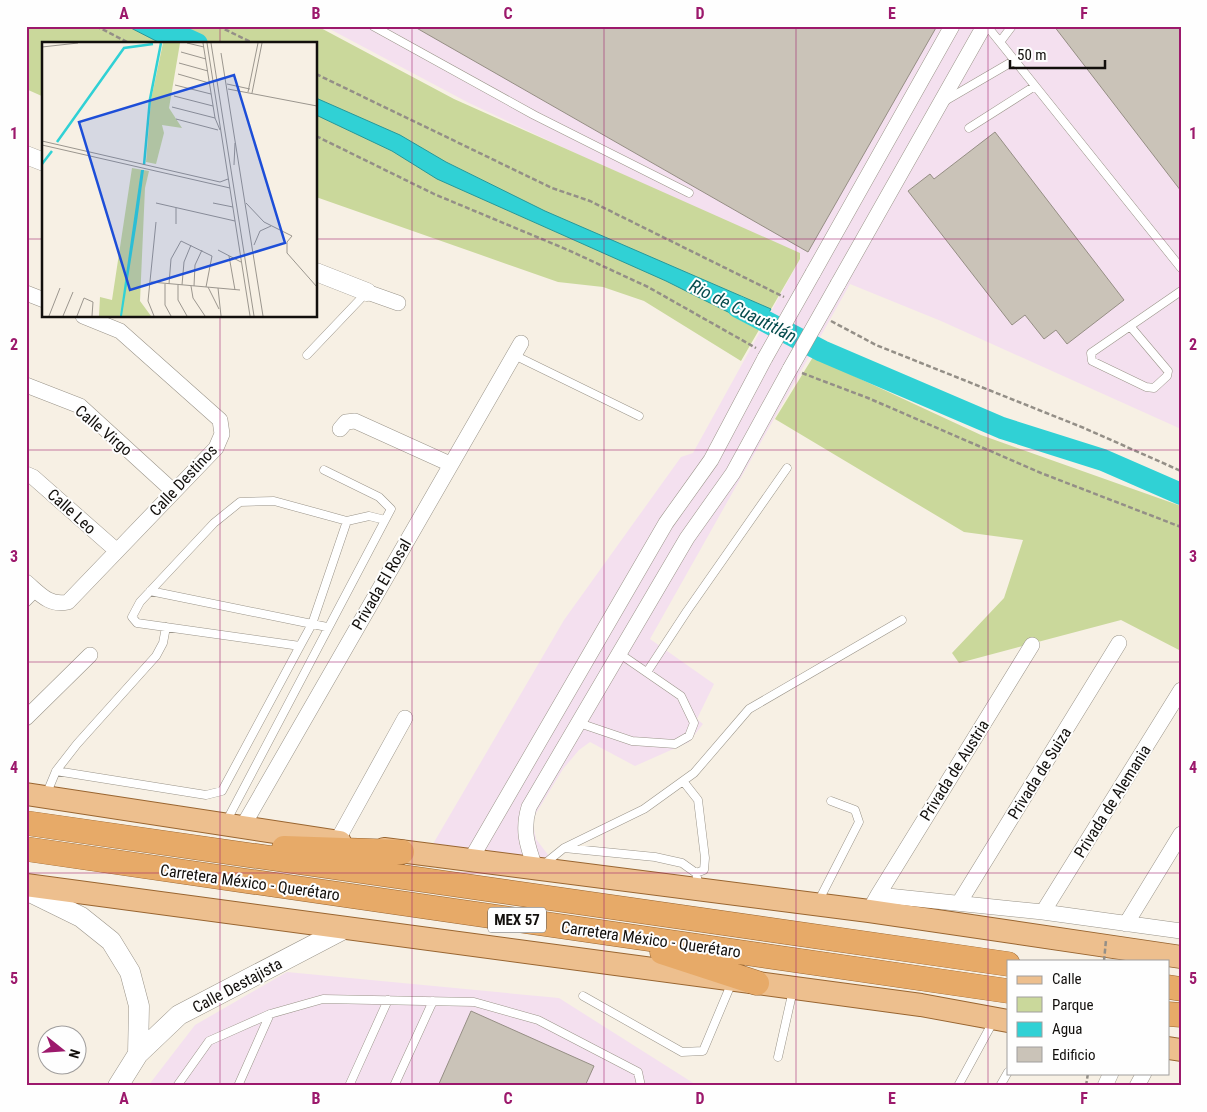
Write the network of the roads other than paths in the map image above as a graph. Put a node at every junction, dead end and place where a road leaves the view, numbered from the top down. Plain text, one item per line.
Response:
1 (373, 26) edge
2 (952, 26) edge
3 (986, 26) edge
4 (1012, 26) edge
5 (1000, 42) junction
6 (1015, 60) junction
7 (1036, 86) junction
8 (940, 104) junction
9 (968, 128) dead end
10 (26, 155) edge
11 (42, 161) edge
12 (689, 192) dead end
13 (1181, 268) edge
14 (318, 273) edge
15 (1181, 291) edge
16 (367, 292) junction
17 (26, 293) edge
18 (42, 299) edge
19 (398, 303) dead end
20 (88, 318) edge
21 (1130, 326) junction
22 (518, 349) joint
23 (307, 355) dead end
24 (26, 384) edge
25 (638, 416) dead end
26 (340, 429) dead end
27 (450, 464) junction
28 (787, 468) dead end
29 (324, 470) dead end
30 (26, 474) edge
31 (173, 491) junction
32 (347, 520) junction
33 (385, 520) junction
34 (117, 551) junction
35 (646, 557) junction
36 (668, 570) junction
37 (32, 587) edge
38 (150, 591) junction
39 (26, 603) edge
40 (902, 620) dead end
41 (312, 624) junction
42 (166, 627) junction
43 (327, 627) junction
44 (1119, 644) dead end
45 (300, 646) junction
46 (1032, 646) dead end
47 (620, 654) junction
48 (90, 655) dead end
49 (647, 672) junction
50 (571, 689) junction
51 (1181, 690) edge
52 (592, 700) junction
53 (26, 718) edge
54 (405, 718) dead end
55 (579, 723) junction
56 (548, 727) junction
57 (570, 739) junction
58 (56, 771) junction
59 (683, 781) junction
60 (36, 796) edge
61 (831, 801) dead end
62 (501, 808) junction
63 (524, 821) junction
64 (26, 823) edge
65 (234, 825) junction
66 (1181, 834) edge
67 (337, 841) junction
68 (168, 843) junction
69 (564, 848) junction
70 (26, 849) edge
71 (402, 852) junction
72 (471, 859) junction
73 (540, 867) junction
74 (698, 881) junction
75 (26, 885) edge
76 (26, 890) edge
77 (959, 902) junction
78 (874, 903) junction
79 (817, 904) junction
80 (1043, 912) junction
81 (1126, 924) junction
82 (344, 929) junction
83 (1181, 931) edge
84 (616, 934) junction
85 (1181, 957) edge
86 (1007, 964) edge
87 (732, 980) junction
88 (758, 984) junction
89 (793, 988) junction
90 (1007, 991) edge
91 (584, 996) dead end
92 (388, 1000) junction
93 (433, 1001) junction
94 (270, 1014) junction
95 (1002, 1020) edge
96 (138, 1054) junction
97 (778, 1057) dead end
98 (1007, 1074) edge
99 (1111, 1074) edge
100 (1143, 1074) edge
101 (118, 1086) edge
102 (177, 1086) edge
103 (238, 1086) edge
104 (348, 1086) edge
105 (394, 1086) edge
106 (641, 1086) edge
107 (958, 1086) edge
108 (1000, 1086) edge
109 (1105, 1086) edge
110 (1137, 1086) edge

1 - 12 lane
2 - 35 street, bridge
3 - 5 lane
3 - 8 street
4 - 5 lane
5 - 6 lane
6 - 7 lane
6 - 8 lane
7 - 9 lane
7 - 13 lane
8 - 36 street, bridge
10 - 11 street
14 - 16 street
15 - 21 lane
16 - 19 street
16 - 23 lane
17 - 18 street
20 - 31 street, Calle Destinos
21 - 21 lane
22 - 25 lane
22 - 27 street, Privada El Rosal
24 - 31 street, Calle Virgo
26 - 27 street
27 - 65 street, Privada El Rosal
28 - 49 lane
29 - 33 lane
30 - 34 street, Calle Leo
31 - 34 street, Calle Destinos
32 - 33 lane
32 - 38 lane
32 - 41 lane
33 - 43 lane
34 - 37 street, Calle Destinos
35 - 36 street
35 - 50 street
36 - 47 street
37 - 39 lane
38 - 41 lane
38 - 42 lane
40 - 59 lane
41 - 43 lane
41 - 45 lane
42 - 45 lane
42 - 58 lane
43 - 65 lane
44 - 77 street, Privada de Suiza
45 - 58 lane
46 - 78 street, Privada de Austria
47 - 49 lane
47 - 52 street
48 - 53 street
49 - 55 lane
50 - 52 street
50 - 56 street
51 - 80 street, Privada de Alemania
52 - 55 street
54 - 67 street
55 - 57 street
56 - 57 street
56 - 62 street
57 - 63 street
58 - 60 lane
59 - 69 lane
59 - 74 lane
60 - 65 main road
61 - 79 lane
62 - 63 street
62 - 72 street
63 - 73 street
64 - 68 highway, Carretera México - Querétaro / MEX 57
65 - 67 main road
66 - 81 street
67 - 71 main road
68 - 71 highway
68 - 86 highway, Carretera México - Querétaro / MEX 57
69 - 73 lane
69 - 74 lane
70 - 84 highway, Carretera México - Querétaro / MEX 57
71 - 72 main road
72 - 73 main road
73 - 74 main road
74 - 79 main road
75 - 82 main road
76 - 96 main road, Calle Destajista
77 - 78 street
77 - 80 street
78 - 79 main road
78 - 85 main road
80 - 81 street
81 - 83 street
82 - 87 main road
82 - 96 main road, Calle Destajista
84 - 88 highway
84 - 90 highway, Carretera México - Querétaro / MEX 57
87 - 88 main road
87 - 91 lane
88 - 89 main road
89 - 95 main road
89 - 97 lane
92 - 93 lane
92 - 94 lane
92 - 104 lane
93 - 105 lane
93 - 106 lane
94 - 102 lane
94 - 103 lane
95 - 107 lane
96 - 101 main road, Calle Destajista
98 - 108 lane
99 - 109 street
100 - 110 street

